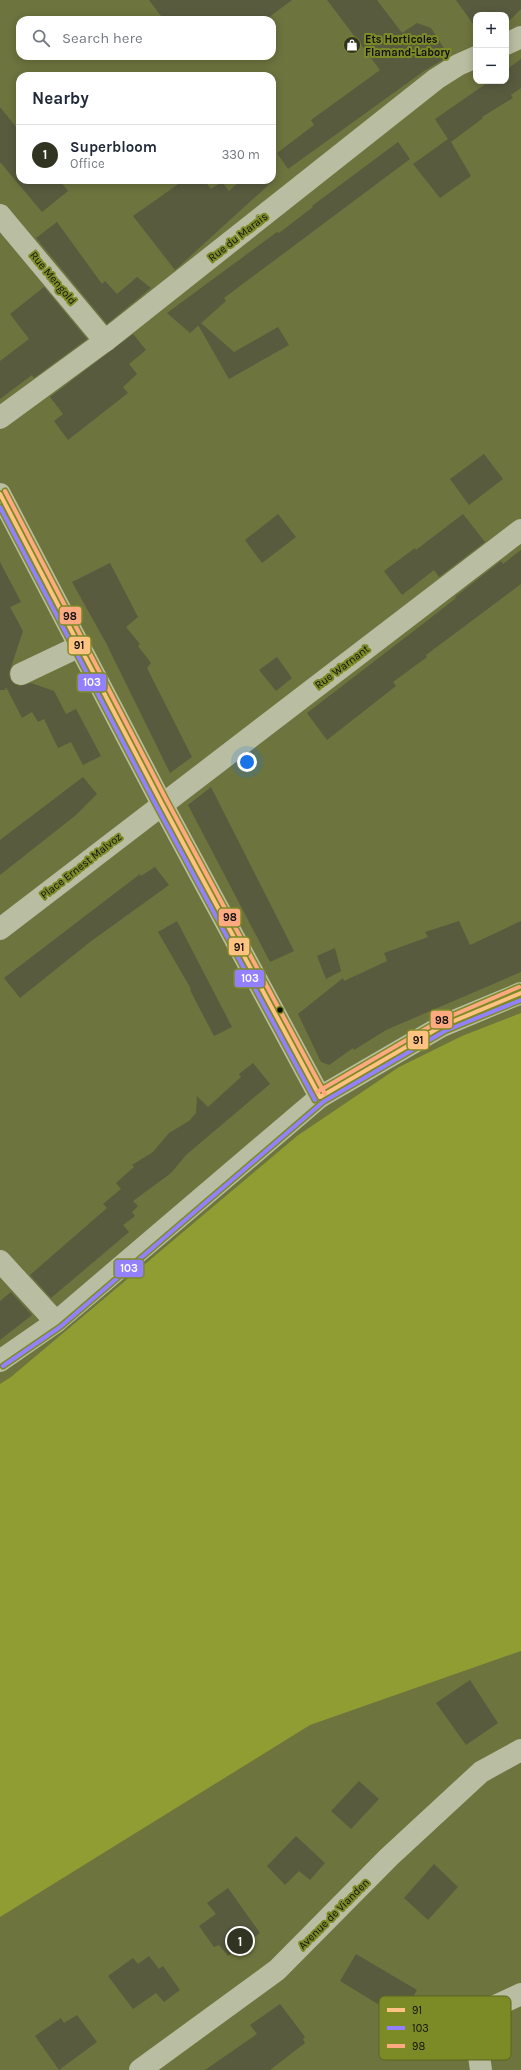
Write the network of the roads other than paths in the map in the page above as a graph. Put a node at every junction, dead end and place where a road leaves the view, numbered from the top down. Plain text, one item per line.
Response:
1 (521, 37) edge
2 (509, 43) edge
3 (473, 58) edge
4 (0, 215) edge
5 (105, 342) junction
6 (0, 418) edge
7 (0, 494) edge
8 (521, 530) edge
9 (80, 646) junction
10 (21, 674) dead end
11 (162, 804) junction
12 (0, 929) edge
13 (521, 993) edge
14 (320, 1097) junction
15 (0, 1261) edge
16 (56, 1322) junction
17 (0, 1362) edge
18 (521, 1750) edge
19 (521, 1994) edge
20 (511, 1999) edge
21 (480, 2060) edge
22 (140, 2070) edge
23 (481, 2070) edge

1 - 2 street
3 - 5 street, Rue du Marais
4 - 5 street, Rue Mengold
5 - 6 street, Rue du Marais
7 - 9 street
8 - 11 street, Rue Warnant
9 - 10 street
9 - 11 street
11 - 12 street, Place Ernest Malvoz
11 - 14 street
13 - 14 street
14 - 16 street
15 - 16 street
16 - 17 street
18 - 22 street, Avenue de Vianden
19 - 20 street
21 - 23 street

